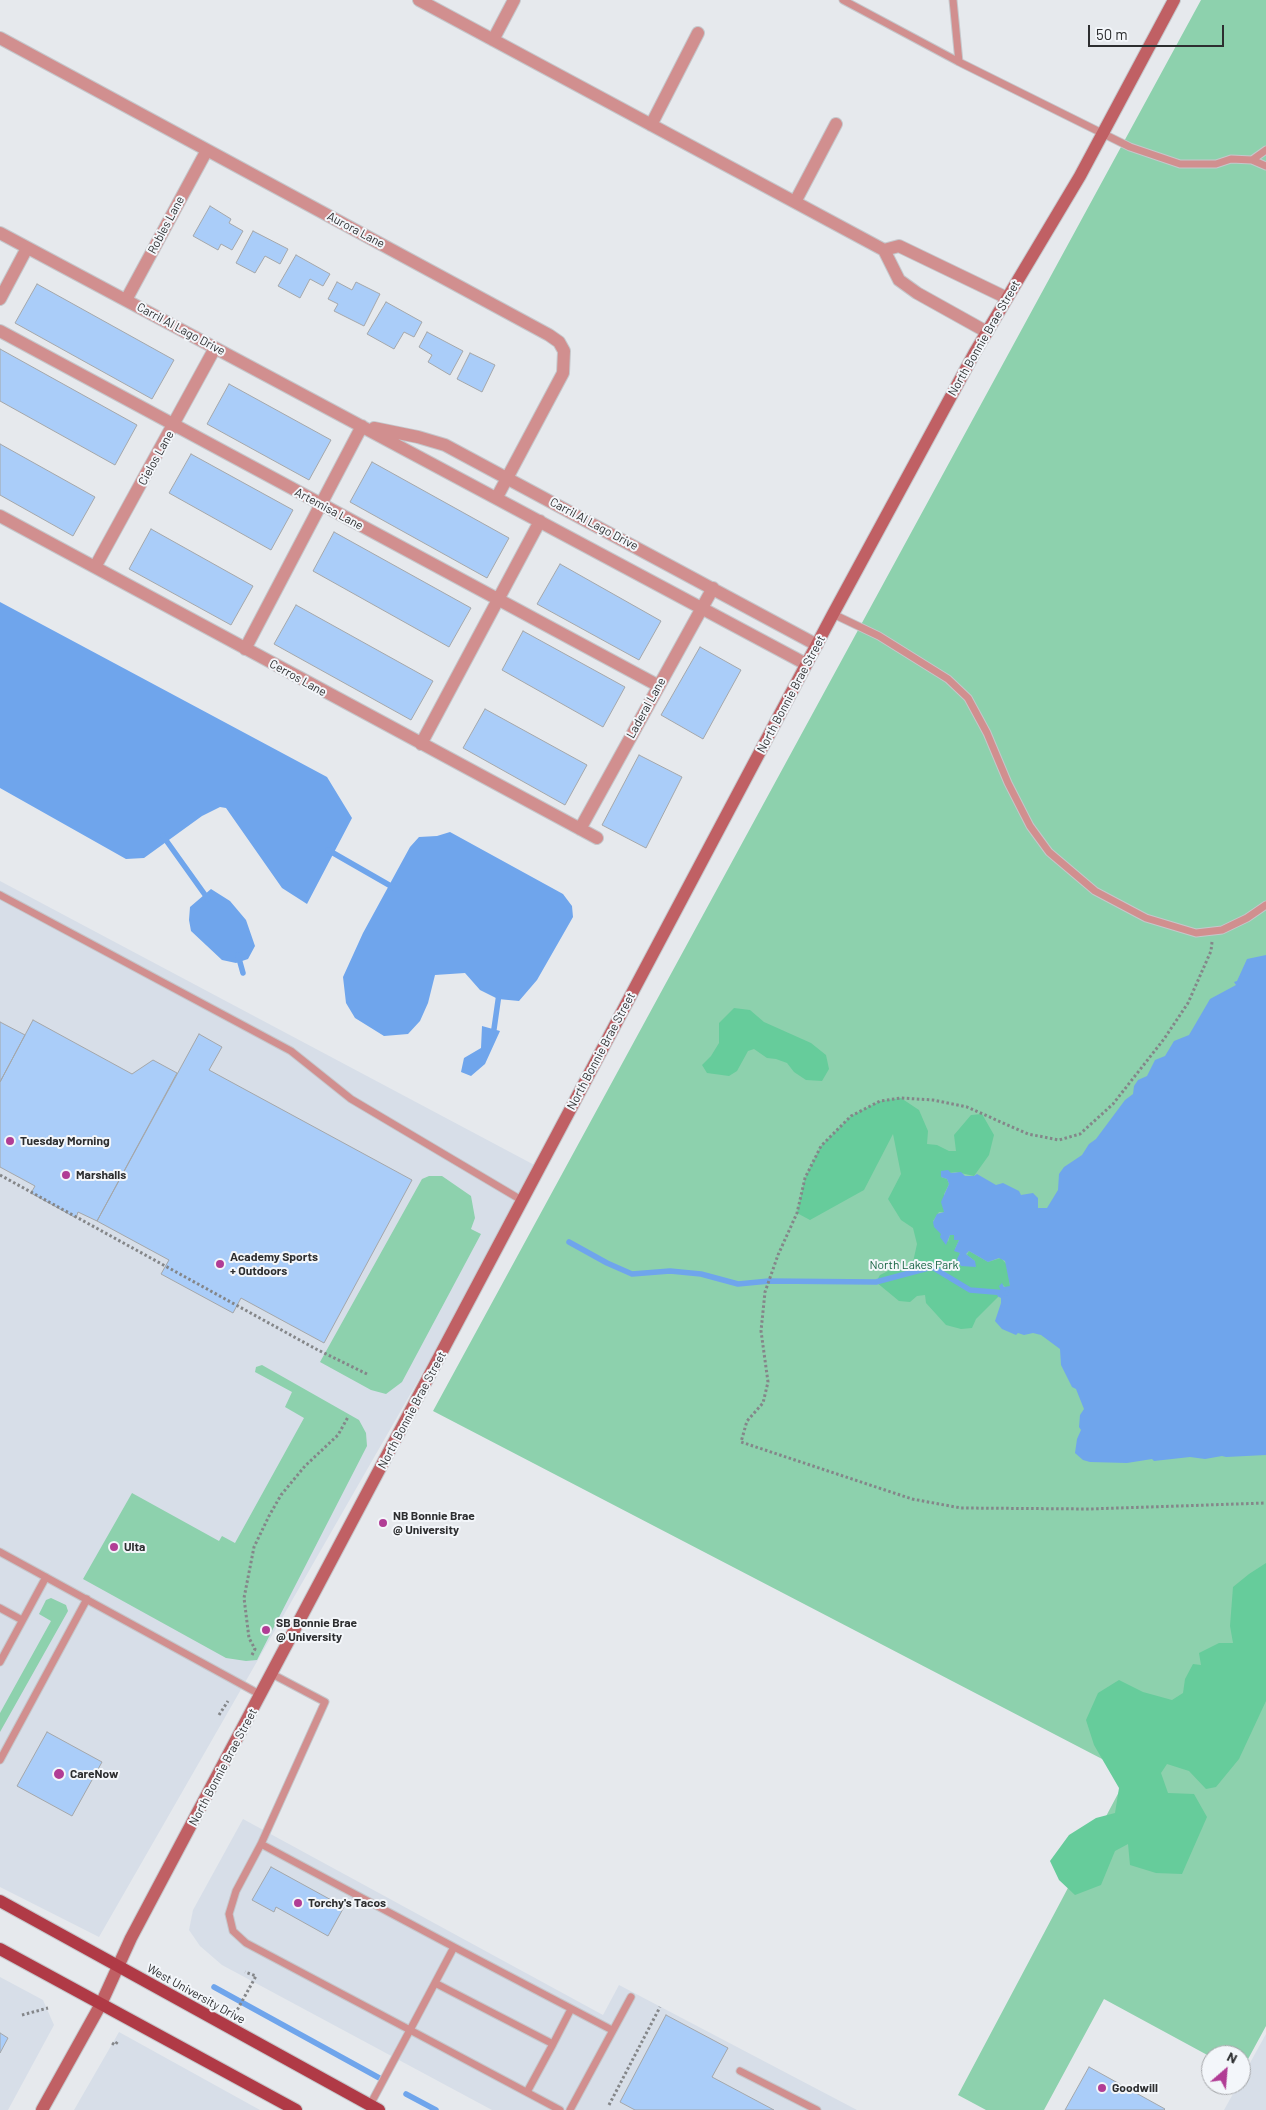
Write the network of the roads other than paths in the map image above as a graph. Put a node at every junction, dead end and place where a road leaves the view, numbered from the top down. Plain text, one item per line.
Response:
1 (419, 0) edge
2 (514, 0) edge
3 (843, 0) edge
4 (953, 0) edge
5 (1174, 0) edge
6 (698, 34) dead end
7 (0, 38) edge
8 (493, 40) junction
9 (960, 62) junction
10 (836, 124) dead end
11 (651, 125) junction
12 (1102, 134) junction
13 (207, 150) junction
14 (1266, 150) edge
15 (1252, 160) junction
16 (1266, 166) edge
17 (795, 202) junction
18 (0, 233) edge
19 (28, 248) junction
20 (884, 250) junction
21 (1007, 298) junction
22 (0, 299) edge
23 (126, 300) junction
24 (0, 331) edge
25 (987, 332) junction
26 (215, 348) junction
27 (174, 425) junction
28 (362, 426) junction
29 (507, 478) junction
30 (497, 497) junction
31 (320, 503) junction
32 (0, 516) edge
33 (540, 521) junction
34 (95, 567) junction
35 (713, 588) junction
36 (499, 600) junction
37 (702, 607) junction
38 (833, 614) junction
39 (818, 645) junction
40 (246, 649) junction
41 (806, 664) junction
42 (658, 686) junction
43 (421, 744) junction
44 (580, 829) junction
45 (597, 838) dead end
46 (0, 895) edge
47 (1266, 905) edge
48 (523, 1201) junction
49 (0, 1552) edge
50 (46, 1577) junction
51 (87, 1599) junction
52 (0, 1608) edge
53 (22, 1620) junction
54 (0, 1662) edge
55 (272, 1674) junction
56 (261, 1695) junction
57 (0, 1760) edge
58 (261, 1844) junction
59 (0, 1901) edge
60 (454, 1947) junction
61 (0, 1949) edge
62 (118, 1966) junction
63 (435, 1983) junction
64 (631, 1997) dead end
65 (101, 2004) junction
66 (571, 2009) junction
67 (410, 2030) junction
68 (612, 2030) junction
69 (553, 2044) junction
70 (740, 2071) dead end
71 (527, 2092) junction
72 (375, 2108) edge
73 (42, 2110) edge
74 (296, 2110) edge
75 (560, 2110) edge
76 (570, 2110) edge
77 (817, 2110) edge

1 - 8 street
2 - 8 street
3 - 9 lane
4 - 9 lane
5 - 12 main road, North Bonnie Brae Street
6 - 11 street
7 - 13 street, Aurora Lane
8 - 11 street
9 - 12 lane
10 - 17 street
11 - 17 street
12 - 15 lane
12 - 21 main road, North Bonnie Brae Street
13 - 23 street, Robles Lane
13 - 29 street, Aurora Lane
14 - 15 lane
15 - 16 lane
17 - 20 street
18 - 19 street, Carril Al Lago Drive
19 - 22 street
19 - 23 street, Carril Al Lago Drive
20 - 21 street
20 - 25 street
21 - 25 main road, North Bonnie Brae Street
23 - 26 street, Carril Al Lago Drive
24 - 27 street, Artemisa Lane
25 - 38 main road, North Bonnie Brae Street
26 - 27 street, Cielos Lane
26 - 28 street, Carril Al Lago Drive
27 - 31 street, Artemisa Lane
27 - 34 street, Cielos Lane
28 - 29 street, Carril Al Lago Drive
28 - 30 street, Carril Al Lago Drive
28 - 31 street
29 - 30 street, Aurora Lane
29 - 35 street, Carril Al Lago Drive
30 - 33 street, Carril Al Lago Drive
31 - 36 street, Artemisa Lane
31 - 40 street
32 - 34 street, Cerros Lane
33 - 36 street
33 - 37 street, Carril Al Lago Drive
34 - 40 street, Cerros Lane
35 - 37 street, Laderal Lane
35 - 39 street, Carril Al Lago Drive
36 - 42 street, Artemisa Lane
36 - 43 street
37 - 41 street, Carril Al Lago Drive
37 - 42 street, Laderal Lane
38 - 39 main road, North Bonnie Brae Street
38 - 47 lane
39 - 41 main road, North Bonnie Brae Street
40 - 43 street, Cerros Lane
41 - 48 main road, North Bonnie Brae Street
42 - 44 street, Laderal Lane
43 - 44 street, Cerros Lane
44 - 45 street, Cerros Lane
46 - 48 lane
48 - 55 main road, North Bonnie Brae Street
49 - 50 lane
50 - 51 lane
50 - 53 lane
51 - 56 lane
51 - 57 lane
52 - 53 lane
53 - 54 lane
55 - 56 main road, North Bonnie Brae Street
55 - 58 lane
56 - 62 main road, North Bonnie Brae Street
58 - 60 lane
58 - 67 lane
59 - 62 main road, West University Drive
60 - 63 lane
60 - 66 lane
61 - 65 main road
62 - 65 main road, North Bonnie Brae Street
62 - 72 main road, West University Drive
63 - 67 lane
63 - 69 lane
64 - 68 lane
65 - 73 main road, North Bonnie Brae Street
65 - 74 main road
66 - 68 lane
66 - 69 lane
67 - 71 lane
67 - 72 lane
68 - 76 lane
69 - 71 lane
70 - 77 lane
71 - 75 lane

